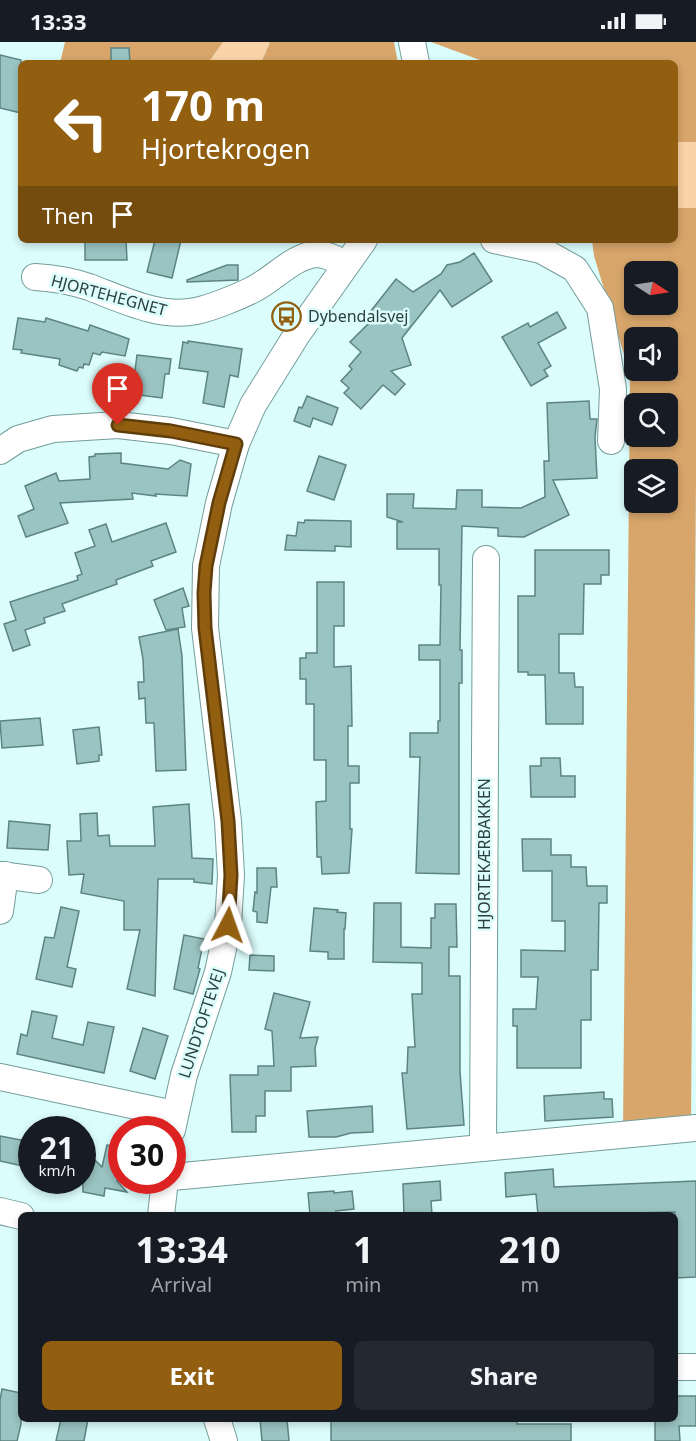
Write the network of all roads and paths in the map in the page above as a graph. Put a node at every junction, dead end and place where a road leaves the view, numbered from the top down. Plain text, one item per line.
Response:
1 (412, 42) edge
2 (415, 60) edge
3 (362, 243) edge
4 (508, 243) edge
5 (346, 265) junction
6 (35, 278) dead end
7 (611, 441) dead end
8 (236, 444) junction
9 (0, 451) edge
10 (486, 559) dead end
11 (2, 875) edge
12 (39, 880) dead end
13 (0, 911) edge
14 (0, 1077) edge
15 (150, 1116) edge
16 (174, 1116) edge
17 (696, 1128) edge
18 (483, 1148) junction
19 (186, 1176) edge
20 (163, 1194) edge
21 (0, 1211) edge
22 (161, 1212) edge
23 (18, 1215) edge
24 (678, 1367) edge
25 (696, 1367) edge
26 (218, 1422) edge
27 (224, 1441) edge

1 - 2 street
3 - 5 street, LUNDTOFTEVEJ
4 - 7 street
5 - 6 street, HJORTEHEGNET
5 - 8 street, LUNDTOFTEVEJ
8 - 9 street
8 - 16 street, LUNDTOFTEVEJ
10 - 18 street, HJORTEKÆRBAKKEN
11 - 12 street
11 - 13 street
14 - 15 street
17 - 18 street
18 - 19 street
20 - 22 street
21 - 23 street
24 - 25 street
26 - 27 street

